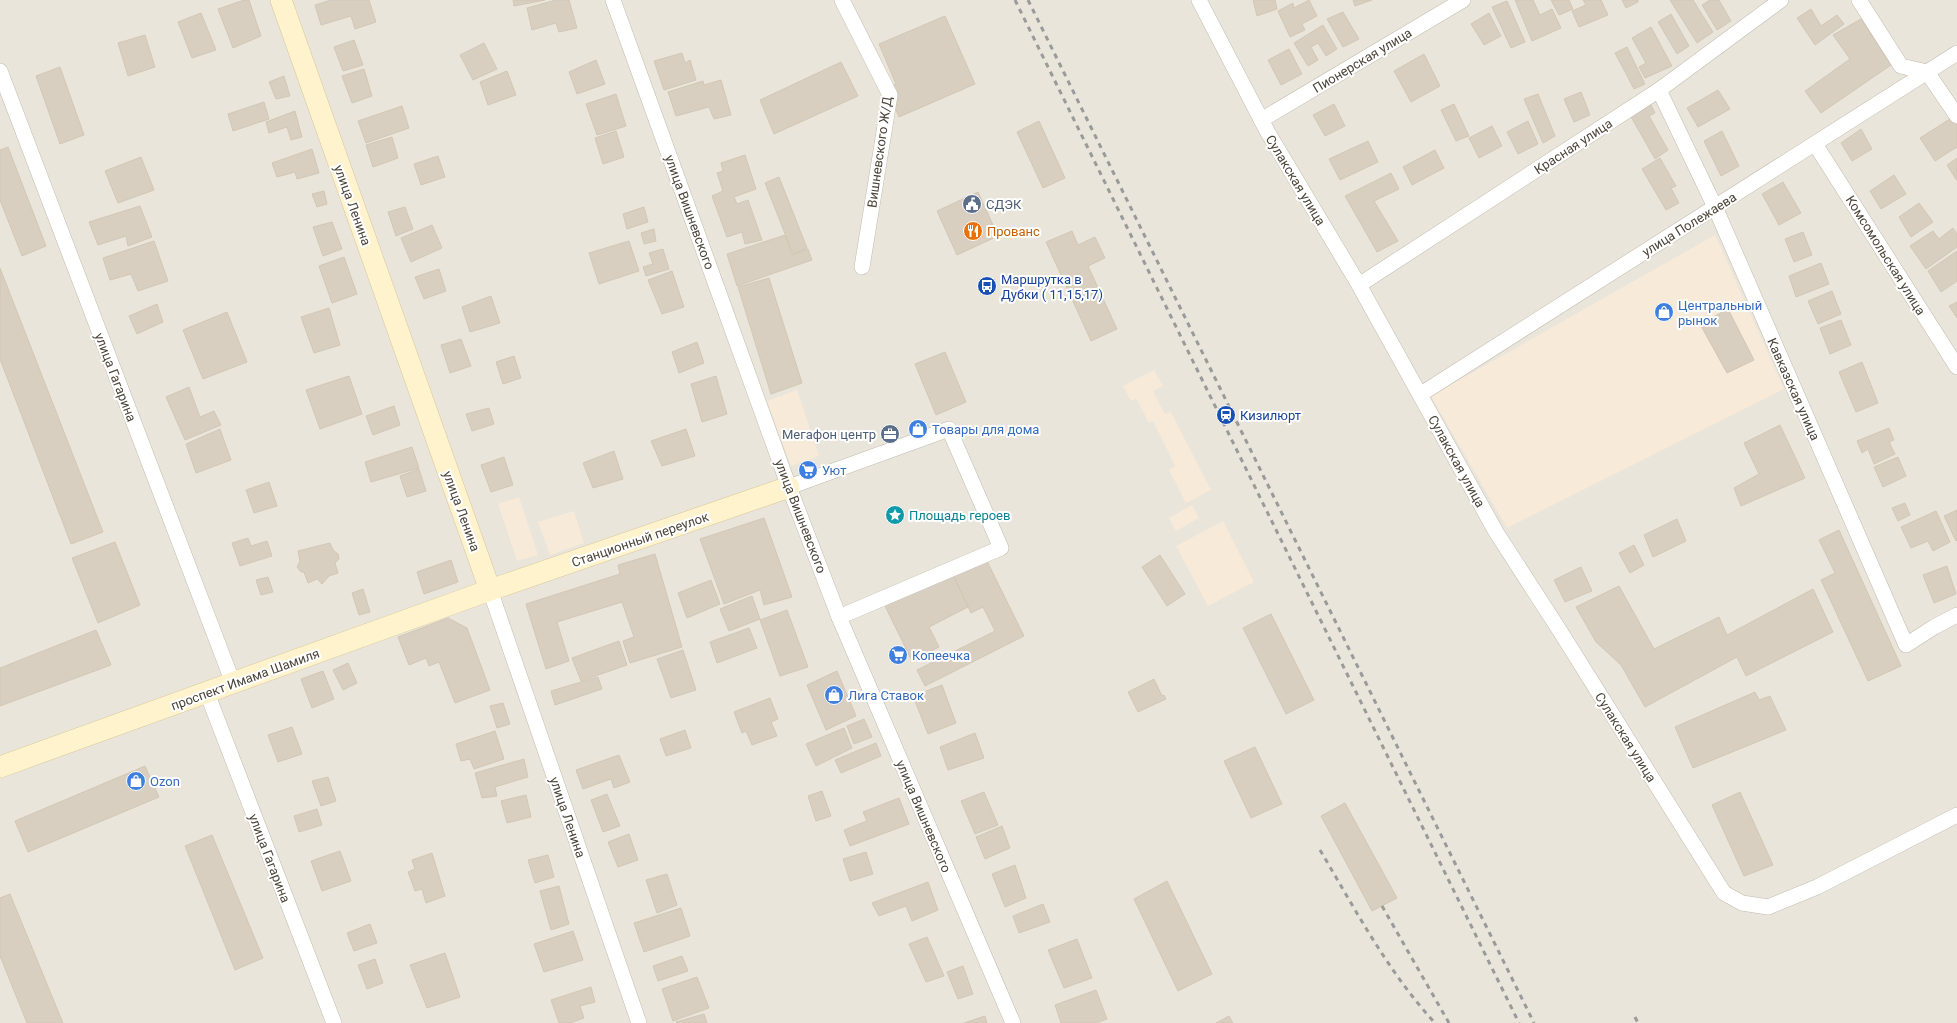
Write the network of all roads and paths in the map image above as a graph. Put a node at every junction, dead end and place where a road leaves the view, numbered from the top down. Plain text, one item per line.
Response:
1 (281, 0) edge
2 (614, 0) edge
3 (842, 0) edge
4 (1199, 0) edge
5 (1463, 0) edge
6 (1781, 0) edge
7 (1859, 0) edge
8 (1957, 53) edge
9 (0, 71) edge
10 (1927, 72) junction
11 (1659, 90) junction
12 (1957, 116) edge
13 (1261, 120) junction
14 (1815, 144) junction
15 (1715, 207) junction
16 (862, 267) dead end
17 (1359, 285) junction
18 (1957, 367) edge
19 (1420, 394) junction
20 (789, 487) junction
21 (490, 590) junction
22 (1957, 615) edge
23 (839, 617) junction
24 (233, 683) junction
25 (207, 693) junction
26 (0, 767) edge
27 (1957, 815) edge
28 (334, 1023) edge
29 (639, 1023) edge
30 (1013, 1023) edge

1 - 21 street, улица Ленина
2 - 20 street, улица Вишневского
3 - 16 street, Вишневского Ж/Д
4 - 13 street, Сулакская улица
5 - 13 street, Пионерская улица
6 - 11 street, Красная улица
7 - 10 street
8 - 10 street, улица Полежаева
9 - 24 street, улица Гагарина
10 - 12 street
10 - 14 street, улица Полежаева
11 - 15 street, Кавказская улица
11 - 17 street, Красная улица
13 - 17 street, Сулакская улица
14 - 15 street, улица Полежаева
14 - 18 street, Комсомольская улица
15 - 19 street, улица Полежаева
15 - 22 street, Кавказская улица
17 - 19 street, Сулакская улица
19 - 27 street, Сулакская улица
20 - 21 street, Станционный переулок
20 - 23 street, улица Вишневского
20 - 23 street
21 - 24 street, проспект Имама Шамиля
21 - 29 street, улица Ленина
23 - 30 street, улица Вишневского
24 - 25 street, проспект Имама Шамиля
25 - 26 street, проспект Имама Шамиля
25 - 28 street, улица Гагарина

